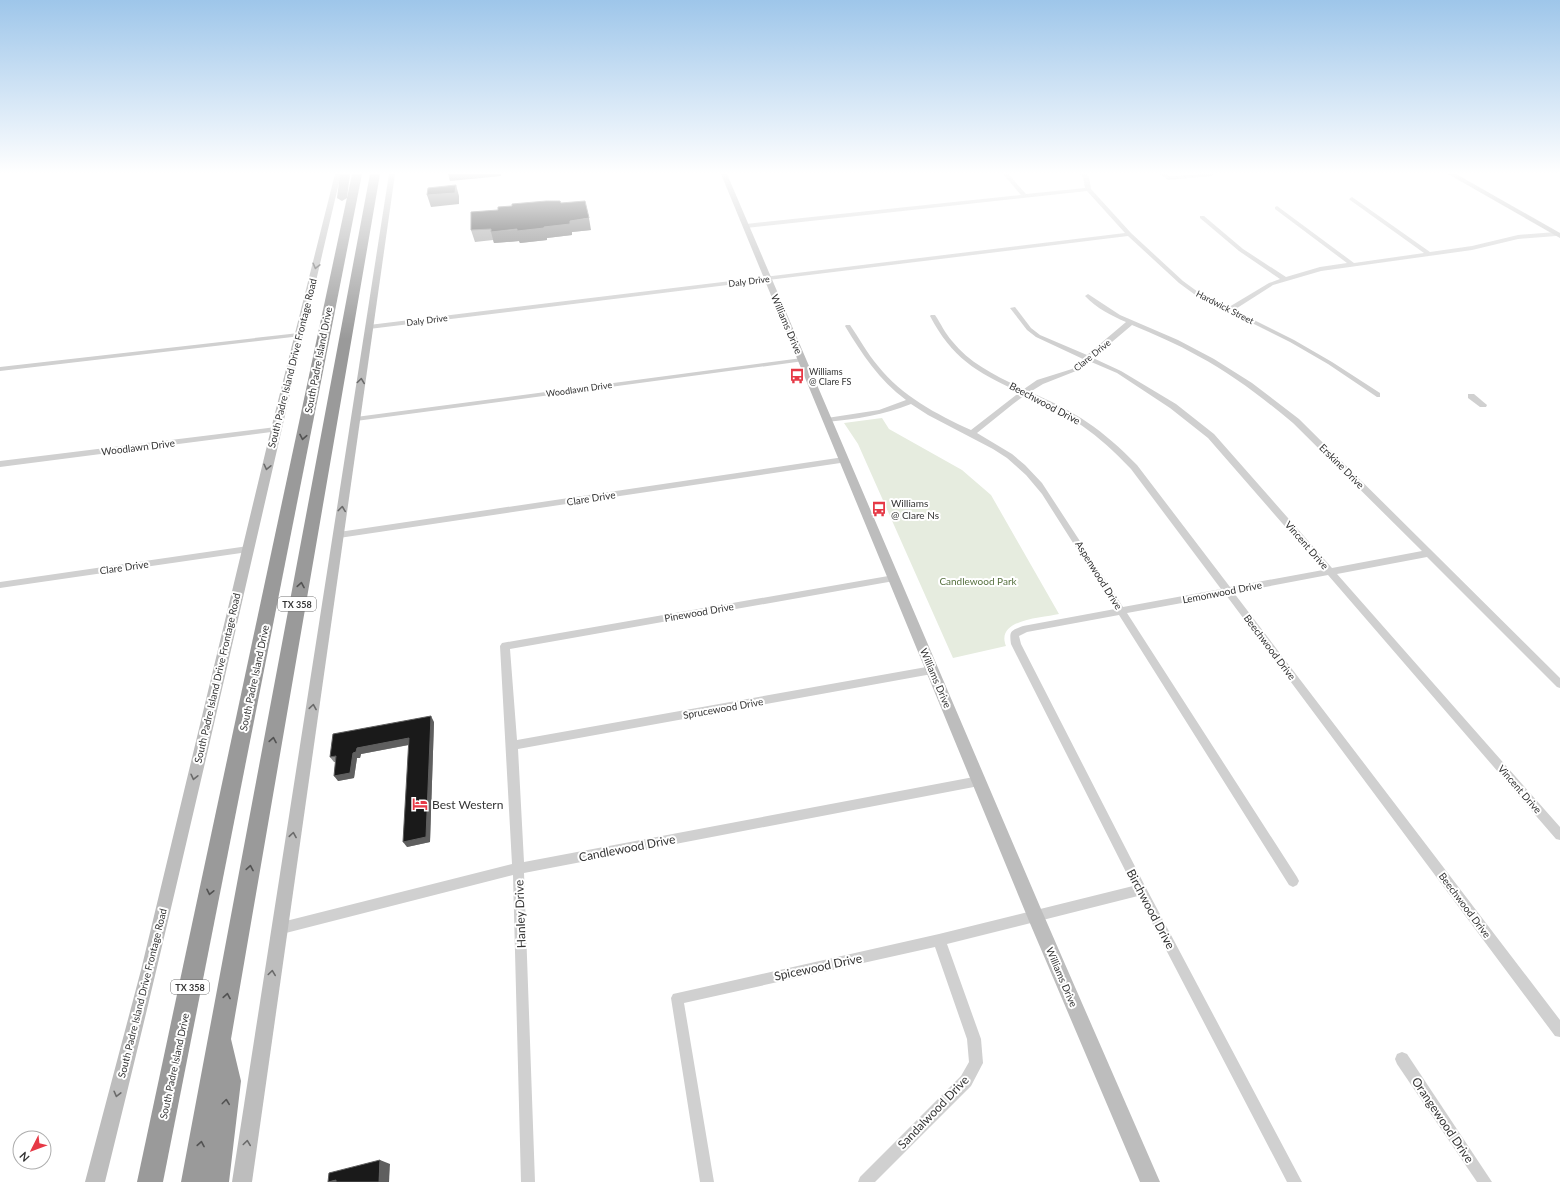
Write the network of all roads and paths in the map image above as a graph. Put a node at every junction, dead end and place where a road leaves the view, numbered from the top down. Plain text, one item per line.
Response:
1 (325, 229) edge
2 (336, 229) edge
3 (345, 229) edge
4 (365, 229) edge
5 (372, 229) edge
6 (384, 229) edge
7 (747, 229) edge
8 (1124, 229) edge
9 (1216, 229) edge
10 (1305, 229) edge
11 (1394, 229) edge
12 (1548, 229) edge
13 (1128, 234) junction
14 (1558, 235) edge
15 (1429, 254) junction
16 (358, 264) junction
17 (1352, 264) junction
18 (768, 279) junction
19 (1285, 279) junction
20 (1088, 296) dead end
21 (330, 303) junction
22 (1013, 308) dead end
23 (1229, 310) junction
24 (933, 316) dead end
25 (1131, 322) junction
26 (848, 326) dead end
27 (369, 327) junction
28 (299, 335) junction
29 (1090, 358) junction
30 (802, 360) junction
31 (0, 369) edge
32 (1025, 391) junction
33 (1377, 395) dead end
34 (1471, 396) dead end
35 (911, 401) junction
36 (1483, 405) dead end
37 (356, 419) junction
38 (827, 420) junction
39 (276, 429) junction
40 (971, 434) junction
41 (844, 460) junction
42 (0, 464) edge
43 (339, 535) junction
44 (248, 548) junction
45 (1430, 553) junction
46 (1331, 572) junction
47 (894, 578) junction
48 (0, 585) edge
49 (1228, 591) junction
50 (1122, 611) junction
51 (1014, 634) joint
52 (505, 646) joint
53 (932, 670) junction
54 (1560, 684) edge
55 (513, 745) junction
56 (979, 781) junction
57 (1560, 834) edge
58 (519, 868) junction
59 (1293, 881) dead end
60 (1141, 890) junction
61 (1035, 915) junction
62 (278, 929) junction
63 (939, 940) junction
64 (1560, 1031) edge
65 (220, 1034) junction
66 (1402, 1059) dead end
67 (157, 1147) junction
68 (95, 1182) edge
69 (146, 1182) edge
70 (150, 1182) edge
71 (194, 1182) edge
72 (216, 1182) edge
73 (242, 1182) edge
74 (528, 1182) edge
75 (706, 1182) edge
76 (865, 1182) edge
77 (1150, 1182) edge
78 (1295, 1182) edge
79 (1485, 1182) edge

1 -> 28 main road, South Padre Island Drive Frontage Road
2 - 21 highway
3 - 21 highway, South Padre Island Drive / TX 358
4 - 16 highway, TX 358
5 - 16 highway
6 - 27 main road
7 - 18 main road, Williams Drive
8 - 13 street, Hardwick Street
9 - 19 street
10 - 17 street
11 - 15 street
12 - 14 main road
13 - 18 street, Daly Drive
13 - 23 street, Hardwick Street
14 - 15 street
15 - 17 street
65 -> 16 highway, TX 358
17 - 19 street
18 - 27 street, Daly Drive
18 - 30 main road, Williams Drive
19 - 23 street
20 - 25 street, Erskine Drive
21 -> 67 highway, South Padre Island Drive / TX 358
22 - 29 street, Vincent Drive
23 - 33 street, Hardwick Street
24 - 32 street, Beechwood Drive
25 - 29 street, Clare Drive
25 - 45 street, Erskine Drive
26 - 35 street, Aspenwood Drive
37 -> 27 main road
28 - 31 street
28 - 39 main road, South Padre Island Drive Frontage Road
29 - 32 street, Clare Drive
29 - 46 street, Vincent Drive
30 - 37 street, Woodlawn Drive
30 - 38 main road, Williams Drive
32 - 40 street, Clare Drive
32 - 49 street, Beechwood Drive
34 - 36 street
35 - 38 street
35 - 40 street, Aspenwood Drive
43 -> 37 main road
38 - 41 main road, Williams Drive
39 - 42 street, Woodlawn Drive
39 -> 44 main road, South Padre Island Drive Frontage Road
40 - 50 street, Aspenwood Drive
41 - 43 street, Clare Drive
41 - 47 main road, Williams Drive
62 -> 43 main road
44 - 48 street, Clare Drive
44 -> 68 main road, South Padre Island Drive Frontage Road
45 - 46 street, Lemonwood Drive
45 - 54 street, Erskine Drive
46 - 49 street, Lemonwood Drive
46 - 57 street, Vincent Drive
47 - 52 street, Pinewood Drive
47 - 53 main road, Williams Drive
49 - 50 street, Lemonwood Drive
49 - 64 street, Beechwood Drive
50 - 51 street, Lemonwood Drive
50 - 59 street, Aspenwood Drive
51 - 60 street, Birchwood Drive
52 - 55 street, Hanley Drive
53 - 55 street, Sprucewood Drive
53 - 56 main road, Williams Drive
55 - 58 street, Hanley Drive
56 - 58 street, Candlewood Drive
56 - 61 main road, Williams Drive
58 - 62 street, Candlewood Drive
58 - 74 street, Hanley Drive
60 - 61 street, Spicewood Drive
60 - 78 street, Birchwood Drive
61 - 63 street, Spicewood Drive
61 - 77 main road, Williams Drive
73 -> 62 main road
63 - 75 street, Spicewood Drive
63 - 76 street, Sandalwood Drive
71 -> 65 highway, TX 358
72 -> 65 highway
66 - 79 street, Orangewood Drive
67 - 69 highway
67 - 70 highway, South Padre Island Drive / TX 358

